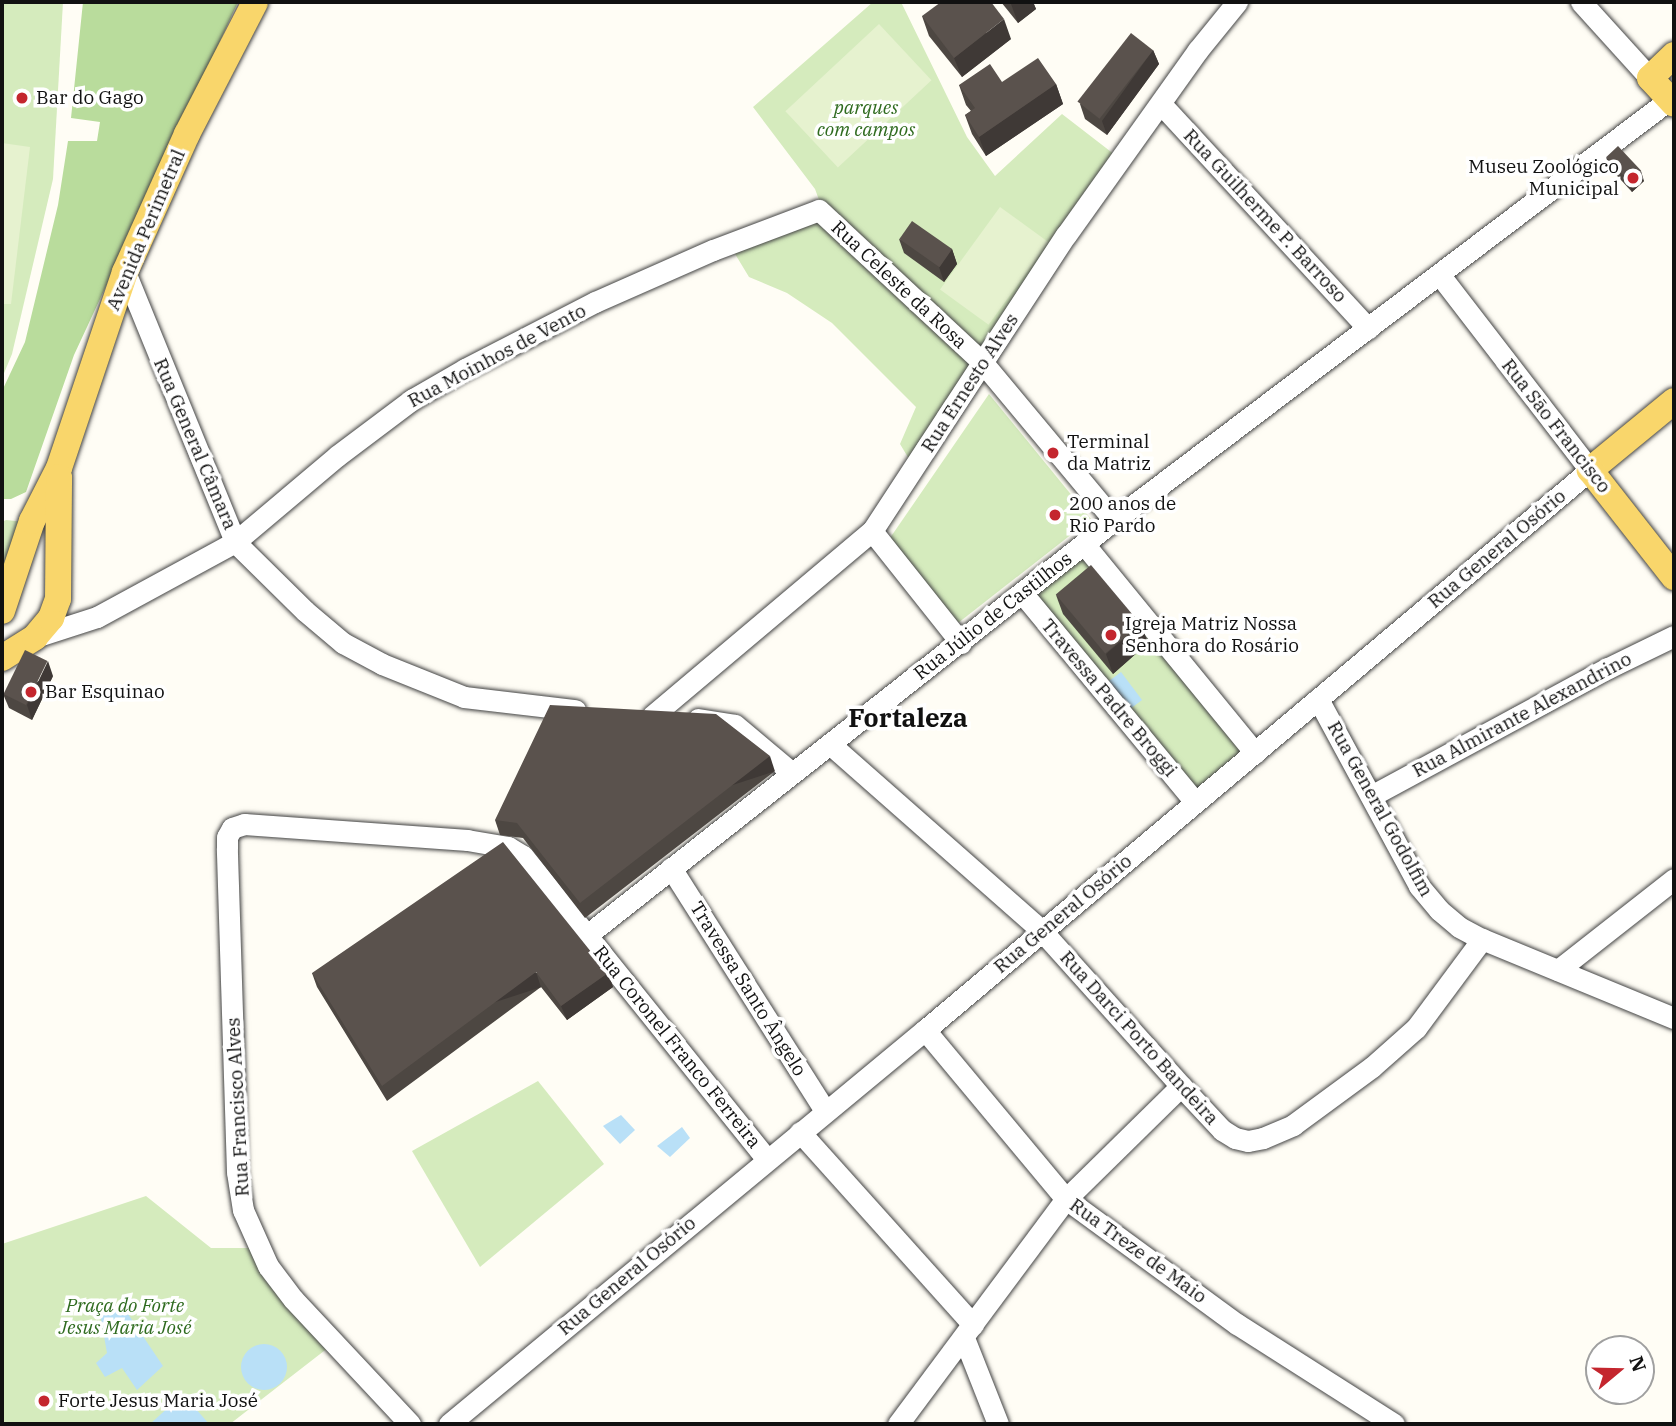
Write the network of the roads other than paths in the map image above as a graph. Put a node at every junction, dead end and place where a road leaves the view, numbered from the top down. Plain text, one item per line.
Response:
1 (255, 2) edge
2 (1237, 2) edge
3 (1581, 2) edge
4 (1674, 55) edge
5 (1650, 78) junction
6 (1672, 101) edge
7 (1161, 105) junction
8 (819, 210) joint
9 (125, 272) junction
10 (1440, 274) junction
11 (1367, 328) junction
12 (983, 363) junction
13 (1674, 401) edge
14 (59, 468) junction
15 (1590, 470) junction
16 (1114, 520) junction
17 (32, 521) junction
18 (872, 531) junction
19 (58, 536) junction
20 (236, 542) junction
21 (1084, 544) junction
22 (1674, 577) edge
23 (1023, 594) junction
24 (58, 600) junction
25 (2, 611) edge
26 (97, 617) junction
27 (1674, 636) edge
28 (2, 637) edge
29 (35, 637) junction
30 (961, 643) junction
31 (2, 658) edge
32 (1318, 699) junction
33 (591, 711) edge
34 (627, 714) edge
35 (652, 716) junction
36 (830, 744) junction
37 (1255, 752) junction
38 (791, 772) junction
39 (1371, 796) junction
40 (1195, 802) junction
41 (244, 824) joint
42 (671, 868) junction
43 (1674, 879) edge
44 (1042, 931) junction
45 (587, 935) junction
46 (1482, 939) junction
47 (1558, 970) junction
48 (1674, 1018) edge
49 (925, 1030) junction
50 (1181, 1086) junction
51 (825, 1111) junction
52 (800, 1132) junction
53 (767, 1159) junction
54 (1066, 1199) junction
55 (968, 1332) junction
56 (411, 1424) edge
57 (449, 1424) edge
58 (898, 1424) edge
59 (998, 1424) edge
60 (1394, 1424) edge

1 - 9 main road, Avenida Perimetral
2 - 7 street, Rua Ernesto Alves
3 - 5 street
4 - 5 main road
5 - 6 main road
6 - 10 street, Rua Júlio de Castilhos
7 - 11 street, Rua Guilherme P. Barroso
7 - 12 street, Rua Ernesto Alves
8 - 12 street, Rua Celeste da Rosa
8 - 20 street, Rua Moinhos de Vento
9 - 14 main road, Avenida Perimetral
9 - 20 street, Rua General Câmara
10 - 11 street, Rua Júlio de Castilhos
10 - 15 street, Rua São Francisco
11 - 16 street, Rua Júlio de Castilhos
12 - 16 street, Rua Celeste da Rosa
12 - 18 street, Rua Ernesto Alves
13 - 15 main road, Rua General Osório
14 - 17 main road, Avenida Perimetral
14 - 19 main road, Avenida Perimetral
15 - 22 main road, Rua São Francisco
15 - 32 street, Rua General Osório
16 - 21 street, Rua Júlio de Castilhos
17 - 19 main road
17 - 25 main road, Avenida Perimetral
18 - 30 street
18 - 35 street, Rua Ernesto Alves
19 - 24 main road, Avenida Perimetral
20 - 26 street, Rua Moinhos de Vento
20 - 33 street, Rua General Câmara
21 - 23 street, Rua Júlio de Castilhos
21 - 37 street
23 - 30 street, Rua Júlio de Castilhos
23 - 40 street, Travessa Padre Broggi
24 - 26 street
24 - 29 main road, Avenida Perimetral
26 - 29 street, Rua Moinhos de Vento
27 - 39 street, Rua Almirante Alexandrino
28 - 29 main road
29 - 31 main road, Avenida Perimetral
30 - 36 street, Rua Júlio de Castilhos
32 - 37 street, Rua General Osório
32 - 39 street, Rua General Godolfim
34 - 35 street
35 - 38 street
36 - 38 street, Rua Júlio de Castilhos
36 - 44 street, Rua Darci Porto Bandeira
37 - 40 street, Rua General Osório
38 - 42 street, Rua Júlio de Castilhos
39 - 46 street, Rua General Godolfim
40 - 44 street, Rua General Osório
41 - 45 street, Rua Coronel Franco Ferreira
41 - 56 street, Rua Francisco Alves
42 - 45 street, Rua Júlio de Castilhos
42 - 51 street, Travessa Santo Ângelo
43 - 47 street
44 - 49 street, Rua General Osório
44 - 50 street, Rua Darci Porto Bandeira
45 - 53 street, Rua Coronel Franco Ferreira
46 - 47 street, Rua General Godolfim
46 - 50 street, Rua Darci Porto Bandeira
47 - 48 street, Rua General Godolfim
49 - 51 street, Rua General Osório
49 - 54 street, Rua Treze de Maio
50 - 54 street
51 - 52 street, Rua General Osório
52 - 53 street, Rua General Osório
52 - 55 street
53 - 57 street, Rua General Osório
54 - 55 street
54 - 60 street, Rua Treze de Maio
55 - 58 street
55 - 59 street

